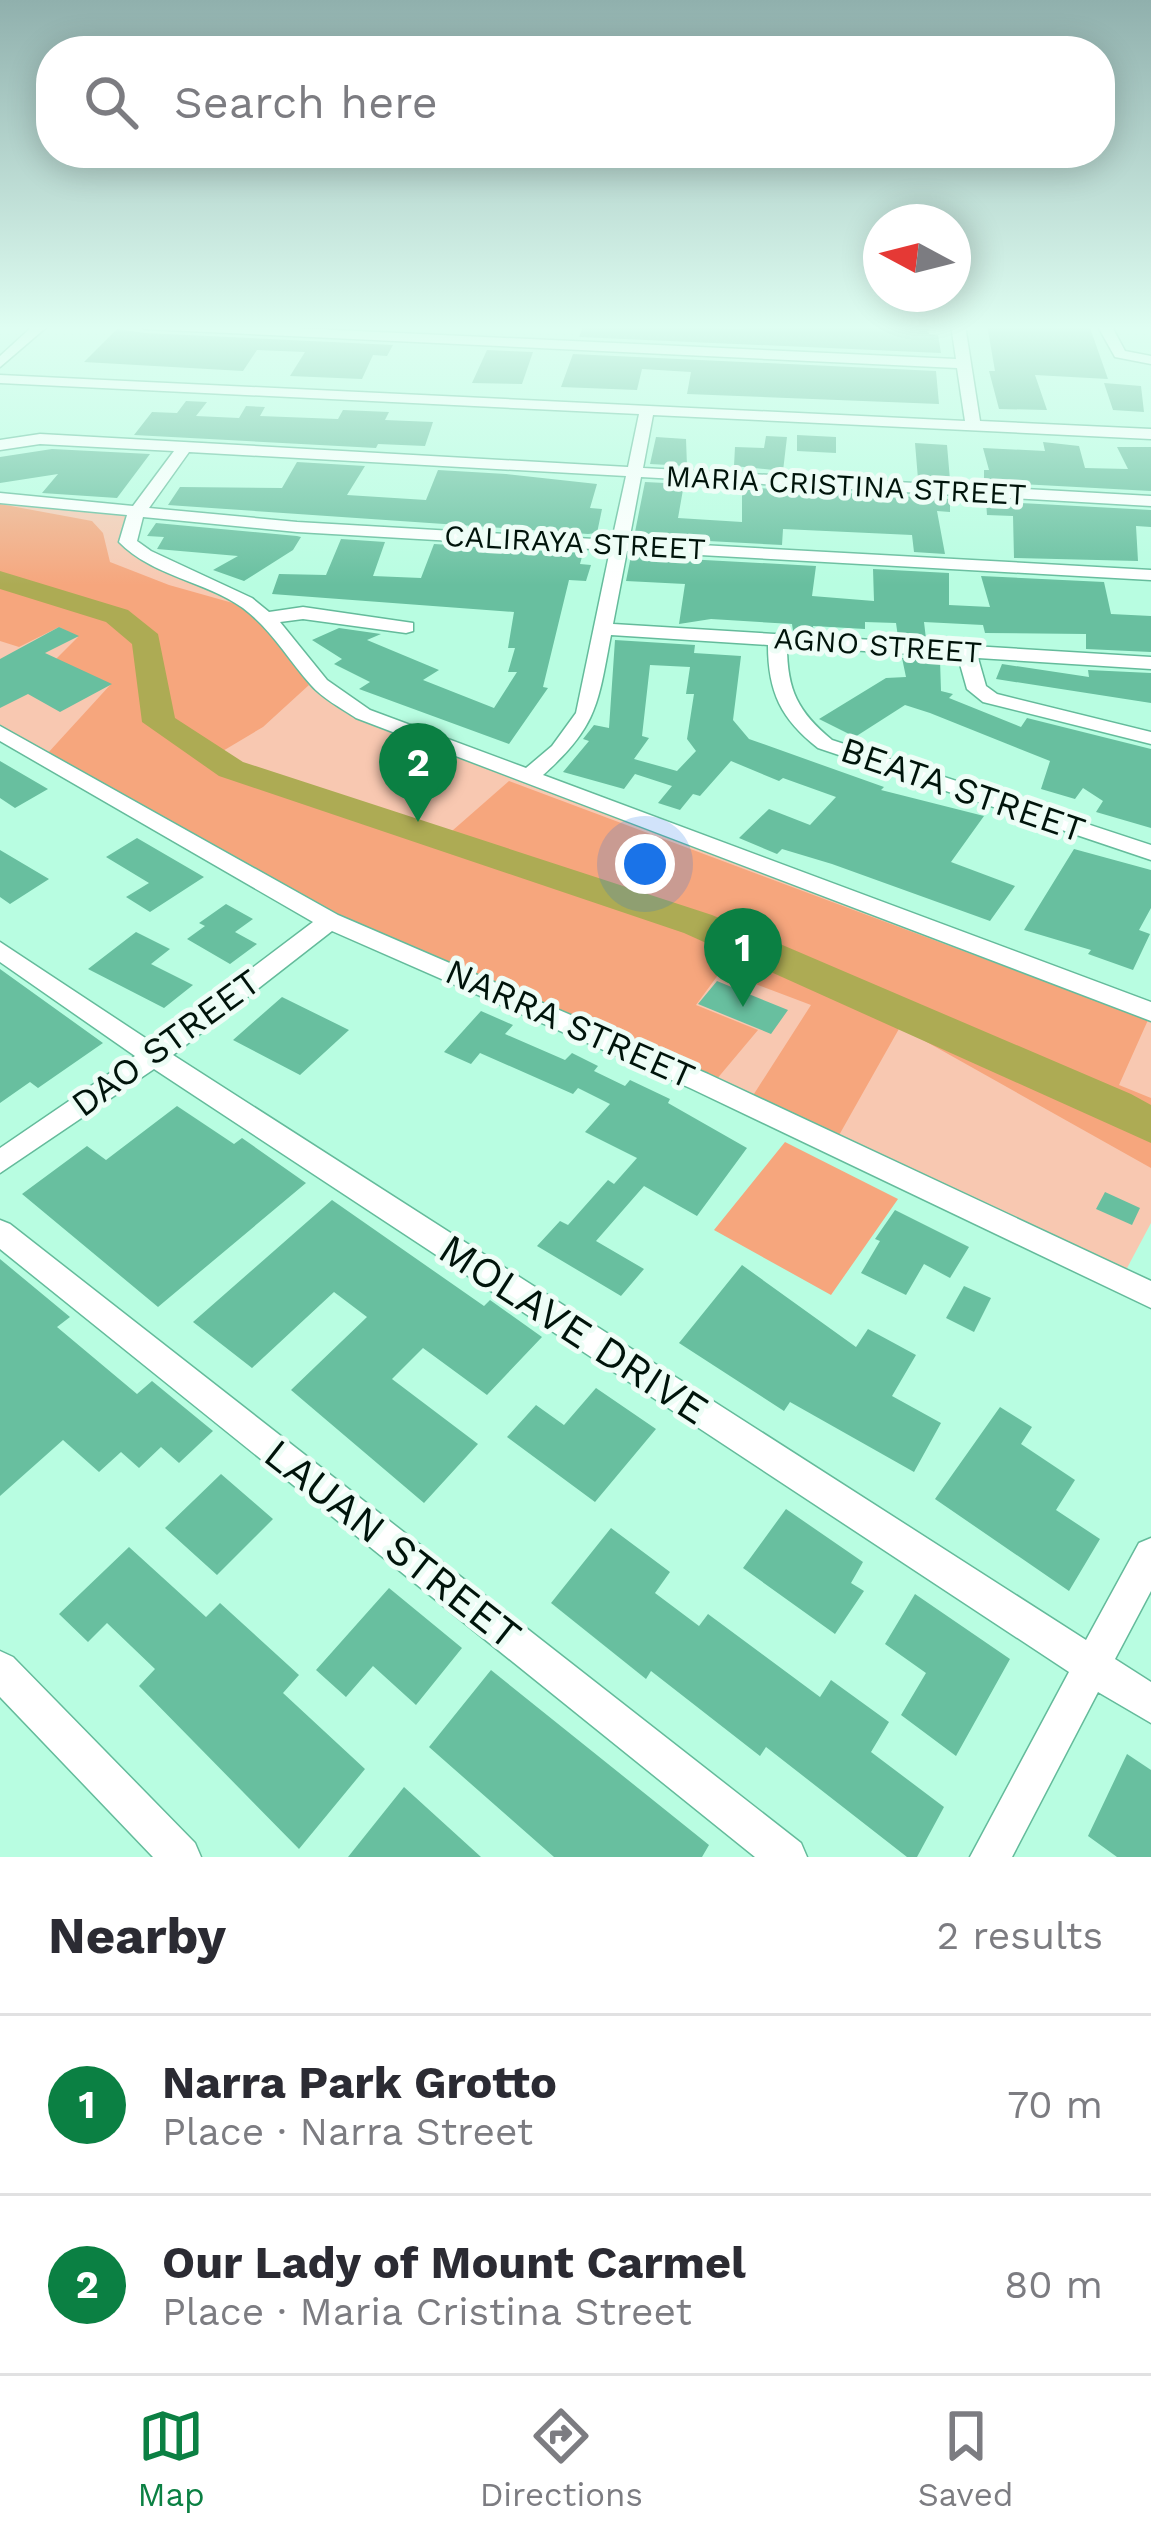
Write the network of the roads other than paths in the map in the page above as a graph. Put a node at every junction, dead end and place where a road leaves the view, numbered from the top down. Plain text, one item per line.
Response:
1 (647, 412) edge
2 (683, 412) edge
3 (971, 412) edge
4 (973, 425) junction
5 (1151, 434) edge
6 (0, 445) edge
7 (182, 449) junction
8 (632, 474) junction
9 (0, 498) edge
10 (1151, 501) edge
11 (136, 514) junction
12 (622, 545) junction
13 (1151, 575) edge
14 (267, 618) junction
15 (406, 627) dead end
16 (604, 629) junction
17 (777, 638) junction
18 (966, 651) junction
19 (1151, 663) edge
20 (0, 732) edge
21 (1151, 738) edge
22 (529, 776) junction
23 (1151, 853) edge
24 (330, 921) junction
25 (0, 950) edge
26 (1151, 1012) edge
27 (154, 1056) junction
28 (0, 1162) edge
29 (0, 1232) edge
30 (1151, 1295) edge
31 (1151, 1555) edge
32 (1092, 1664) junction
33 (0, 1670) edge
34 (1151, 1704) edge
35 (181, 1857) edge
36 (787, 1857) edge
37 (991, 1857) edge

1 - 8 street
2 - 4 street
3 - 4 street
4 - 5 street
6 - 7 street, MARIA CRISTINA STREET
7 - 8 street, MARIA CRISTINA STREET
7 - 11 street
8 - 10 street, MARIA CRISTINA STREET
8 - 12 street
9 - 11 street, CALIRAYA STREET
11 - 12 street, CALIRAYA STREET
11 - 14 street
12 - 13 street, CALIRAYA STREET
12 - 16 street
14 - 15 street
14 - 22 street
16 - 17 street, AGNO STREET
16 - 22 street
17 - 18 street, AGNO STREET
17 - 23 street, BEATA STREET
18 - 19 street, AGNO STREET
18 - 21 street
20 - 24 street, NARRA STREET
22 - 26 street
24 - 27 street, DAO STREET
24 - 30 street, NARRA STREET
25 - 27 street, MOLAVE DRIVE
27 - 28 street, DAO STREET
27 - 32 street, MOLAVE DRIVE
29 - 36 street, LAUAN STREET
31 - 32 street
32 - 34 street, MOLAVE DRIVE
32 - 37 street
33 - 35 street

